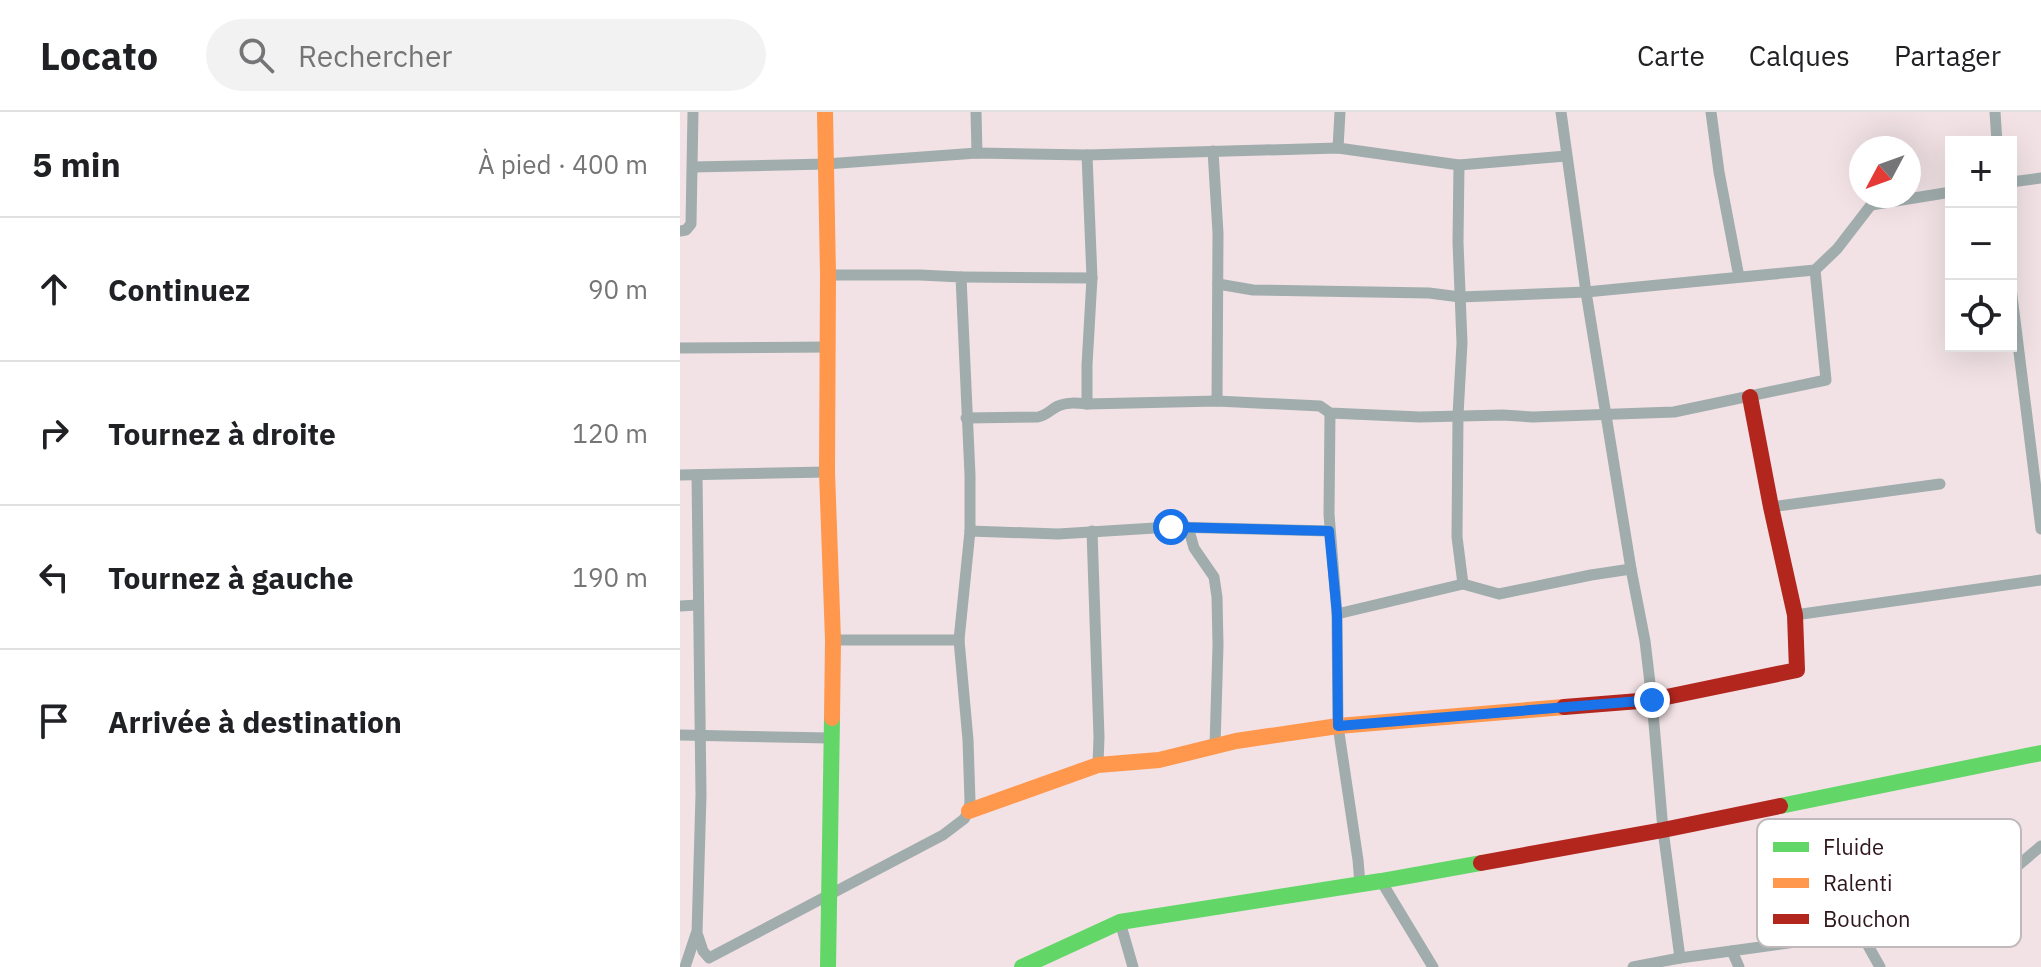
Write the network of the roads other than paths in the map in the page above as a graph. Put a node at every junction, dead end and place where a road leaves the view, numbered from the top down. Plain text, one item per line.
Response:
1 (693, 112) edge
2 (825, 112) edge
3 (976, 112) edge
4 (1340, 112) edge
5 (1561, 112) edge
6 (1711, 112) edge
7 (1995, 112) edge
8 (1997, 136) edge
9 (1338, 148) junction
10 (1213, 151) junction
11 (977, 153) junction
12 (1087, 155) junction
13 (1566, 156) junction
14 (826, 164) junction
15 (1459, 165) junction
16 (693, 167) junction
17 (2041, 178) edge
18 (2017, 181) edge
19 (1945, 193) edge
20 (680, 231) edge
21 (1815, 270) junction
22 (828, 275) junction
23 (961, 277) junction
24 (1739, 277) junction
25 (1092, 278) junction
26 (1218, 284) junction
27 (1586, 292) junction
28 (1460, 297) junction
29 (2017, 336) edge
30 (829, 347) junction
31 (680, 348) edge
32 (1750, 397) junction
33 (1217, 401) junction
34 (1087, 404) junction
35 (1330, 413) junction
36 (1607, 414) junction
37 (1458, 415) junction
38 (966, 418) junction
39 (827, 472) junction
40 (680, 475) edge
41 (697, 475) junction
42 (1940, 484) dead end
43 (1771, 507) junction
44 (1188, 527) junction
45 (2041, 529) edge
46 (970, 531) junction
47 (1092, 531) junction
48 (1329, 531) junction
49 (1631, 569) junction
50 (2041, 580) edge
51 (1463, 584) junction
52 (698, 605) junction
53 (680, 606) edge
54 (1337, 614) junction
55 (1795, 615) junction
56 (833, 640) junction
57 (959, 640) junction
58 (1652, 700) junction
59 (1338, 726) junction
60 (680, 735) edge
61 (701, 735) junction
62 (830, 738) junction
63 (1215, 746) junction
64 (2038, 758) edge
65 (1098, 765) junction
66 (969, 811) junction
67 (1663, 830) junction
68 (2041, 846) edge
69 (2021, 863) edge
70 (1381, 881) junction
71 (1360, 884) junction
72 (828, 897) junction
73 (1120, 922) junction
74 (697, 933) junction
75 (1761, 947) edge
76 (1869, 947) edge
77 (1732, 951) junction
78 (709, 958) junction
79 (1680, 958) junction
80 (687, 967) edge
81 (828, 967) edge
82 (1022, 967) edge
83 (1133, 967) edge
84 (1433, 967) edge
85 (1633, 967) edge
86 (1739, 967) edge
87 (1880, 967) edge

1 - 16 street
2 - 14 street
3 - 11 street
4 - 9 street
5 - 13 street
6 - 24 street
7 - 8 street
9 - 10 street
9 - 15 street
10 - 12 street
10 - 26 street
11 - 12 street
11 - 14 street
12 - 25 street
13 - 15 street
13 - 27 street
14 - 16 street
14 - 22 street
15 - 28 street
16 - 20 street
17 - 18 street
19 - 21 street
21 - 24 street
21 - 32 street
22 - 23 street
22 - 30 street
23 - 25 street
23 - 38 street
24 - 27 street
25 - 34 street
26 - 28 street
26 - 33 street
27 - 28 street
27 - 36 street
28 - 37 street
29 - 45 street
30 - 31 street
30 - 39 street
32 - 36 street
32 - 43 street
33 - 34 street
33 - 35 street
34 - 38 street
35 - 37 street
35 - 48 street
36 - 37 street
36 - 49 street
37 - 51 street
38 - 46 street
39 - 41 street
39 - 56 street
40 - 41 street
41 - 52 street
42 - 43 street
43 - 55 street
44 - 47 street
44 - 48 street
44 - 63 street
46 - 47 street
46 - 57 street
47 - 65 street
48 - 54 street
49 - 51 street
49 - 58 street
50 - 55 street
51 - 54 street
52 - 53 street
52 - 61 street
54 - 59 street
55 - 58 street
56 - 57 street
56 - 62 street
57 - 66 street
58 - 59 street
58 - 67 street
59 - 63 street
59 - 71 street
60 - 61 street
61 - 62 street
61 - 74 street
62 - 72 street
63 - 65 street
64 - 67 street
65 - 66 street
66 - 72 street
67 - 70 street
67 - 79 street
68 - 69 street
70 - 71 street
70 - 84 street
71 - 73 street
72 - 78 street
72 - 81 street
73 - 82 street
73 - 83 street
74 - 78 street
74 - 80 street
75 - 77 street
76 - 87 street
77 - 79 street
77 - 86 street
78 - 80 street
79 - 85 street

